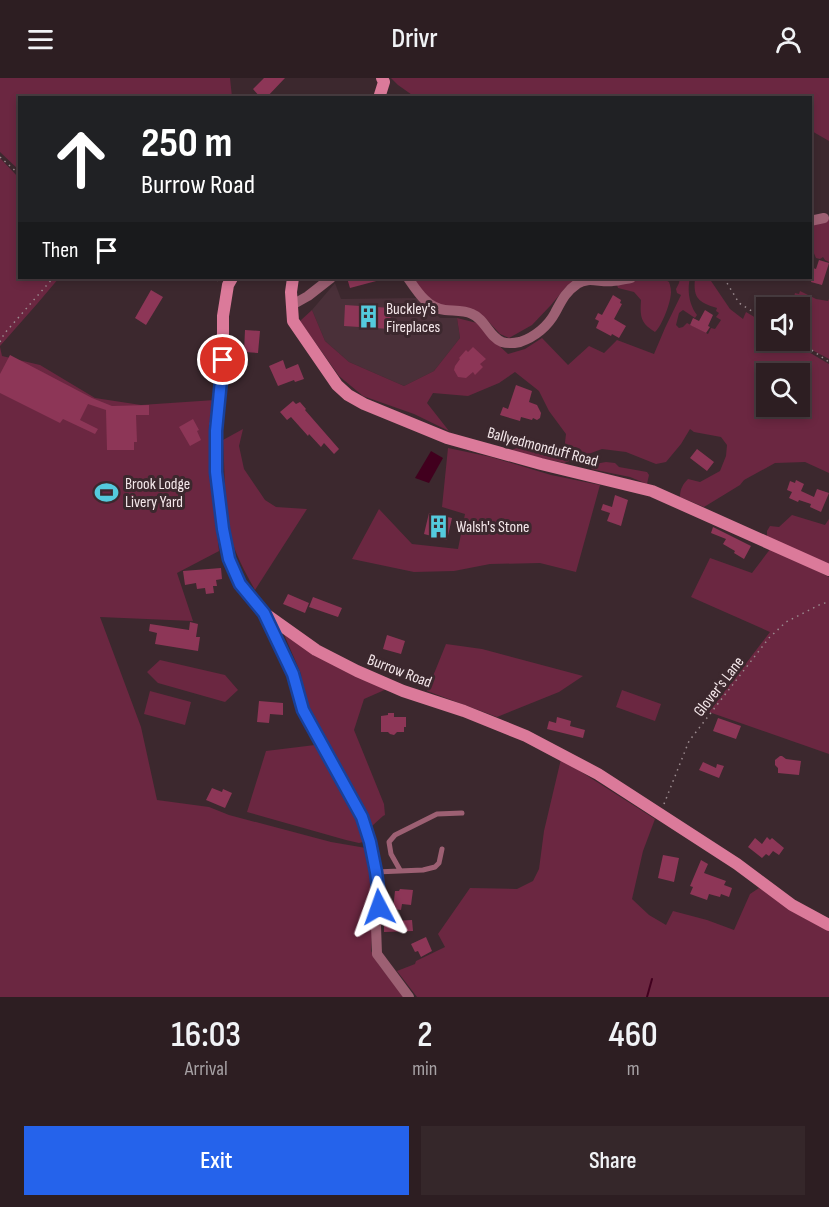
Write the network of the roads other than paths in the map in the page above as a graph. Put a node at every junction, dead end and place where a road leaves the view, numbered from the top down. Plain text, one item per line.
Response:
1 (382, 78) edge
2 (380, 96) edge
3 (827, 217) edge
4 (812, 221) edge
5 (231, 279) edge
6 (293, 279) edge
7 (331, 279) edge
8 (409, 279) edge
9 (626, 279) edge
10 (292, 305) junction
11 (829, 570) edge
12 (264, 613) junction
13 (462, 813) dead end
14 (442, 849) dead end
15 (400, 870) junction
16 (376, 872) junction
17 (829, 925) edge
18 (410, 997) edge

1 - 2 street
3 - 4 street
5 - 12 street, Burrow Road
6 - 10 street, Ballyedmonduff Road
7 - 10 street
8 - 9 street
10 - 11 street, Ballyedmonduff Road
12 - 16 street
12 - 17 street, Burrow Road
13 - 15 lane
14 - 15 lane
15 - 16 lane
16 - 18 street

